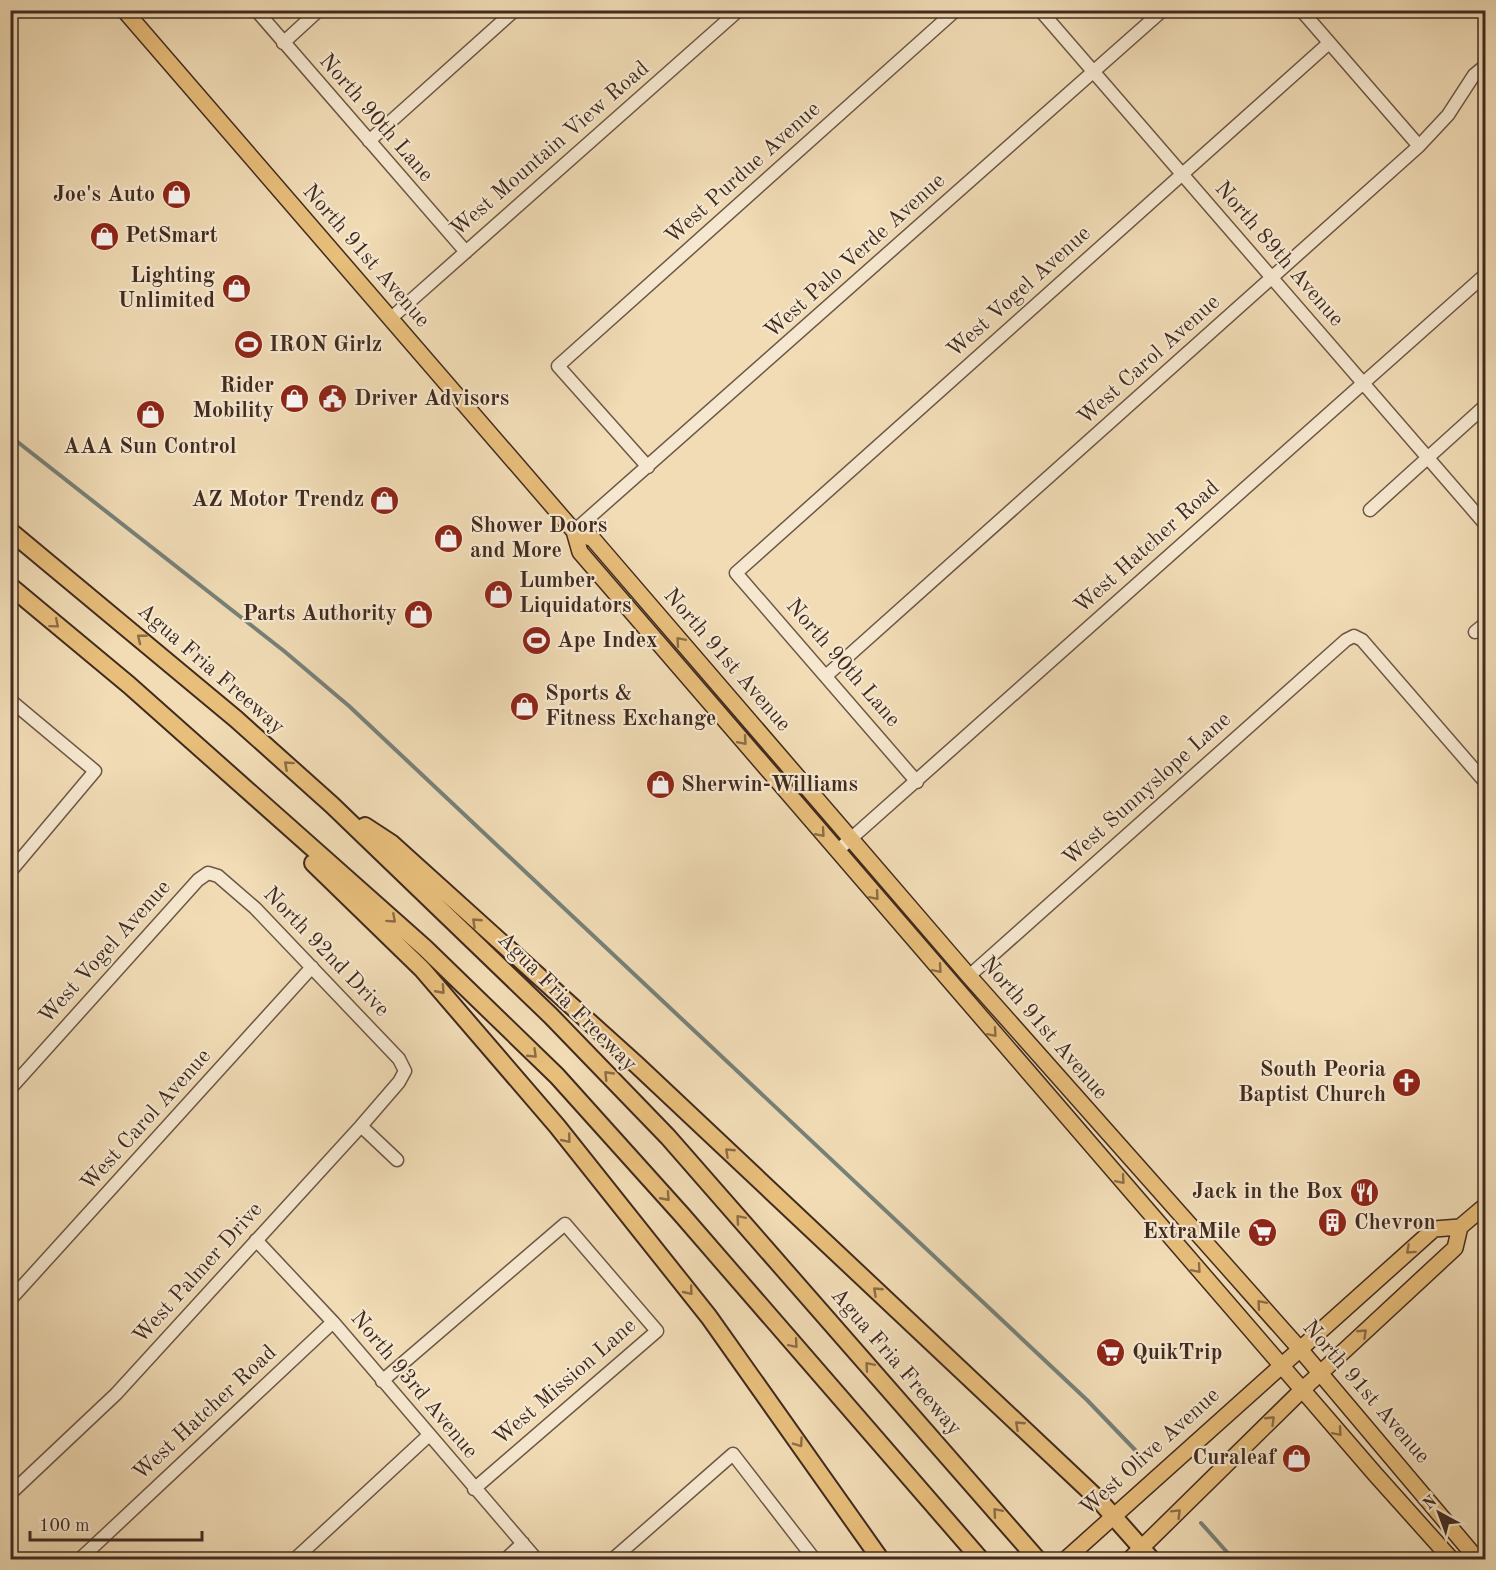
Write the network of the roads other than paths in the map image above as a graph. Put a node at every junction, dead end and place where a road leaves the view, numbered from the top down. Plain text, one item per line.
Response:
1 (124, 10) edge
2 (256, 10) edge
3 (319, 10) edge
4 (515, 10) edge
5 (739, 10) edge
6 (956, 10) edge
7 (1040, 10) edge
8 (1163, 10) edge
9 (1301, 10) edge
10 (284, 42) junction
11 (1329, 43) junction
12 (1485, 65) edge
13 (1094, 72) junction
14 (369, 141) junction
15 (1419, 146) junction
16 (1182, 174) junction
17 (466, 252) junction
18 (1485, 274) edge
19 (1271, 279) junction
20 (390, 318) junction
21 (1362, 382) junction
22 (1485, 405) edge
23 (1428, 457) junction
24 (648, 468) junction
25 (1370, 510) dead end
26 (1485, 525) edge
27 (10, 531) edge
28 (574, 531) junction
29 (736, 573) joint
30 (10, 586) edge
31 (1485, 623) edge
32 (1475, 632) dead end
33 (826, 675) junction
34 (129, 685) junction
35 (718, 685) junction
36 (705, 697) junction
37 (10, 700) edge
38 (917, 782) junction
39 (1485, 783) edge
40 (332, 805) junction
41 (851, 839) junction
42 (837, 851) junction
43 (10, 872) edge
44 (208, 873) joint
45 (312, 967) junction
46 (969, 976) junction
47 (955, 988) junction
48 (405, 1071) joint
49 (10, 1089) edge
50 (1078, 1101) junction
51 (1063, 1113) junction
52 (361, 1126) junction
53 (397, 1160) dead end
54 (1485, 1205) edge
55 (1176, 1209) junction
56 (1158, 1224) junction
57 (1460, 1227) junction
58 (256, 1240) junction
59 (10, 1300) edge
60 (333, 1322) junction
61 (1299, 1348) junction
62 (1280, 1365) junction
63 (1320, 1373) junction
64 (382, 1381) junction
65 (1302, 1390) junction
66 (428, 1436) junction
67 (474, 1489) junction
68 (10, 1494) edge
69 (1112, 1516) junction
70 (523, 1543) junction
71 (1141, 1556) edge
72 (1037, 1558) edge
73 (79, 1560) edge
74 (294, 1560) edge
75 (505, 1560) edge
76 (537, 1560) edge
77 (612, 1560) edge
78 (815, 1560) edge
79 (881, 1560) edge
80 (981, 1560) edge
81 (1065, 1560) edge
82 (1452, 1560) edge
83 (1478, 1560) edge

1 - 20 main road, North 91st Avenue
2 - 10 street, North 90th Lane
3 - 10 street
4 - 14 street
5 - 17 street, West Mountain View Road
6 - 24 street, West Purdue Avenue
7 - 13 street, North 89th Avenue
8 - 13 street, West Palo Verde Avenue
9 - 11 street
10 - 14 street, North 90th Lane
11 - 15 street
11 - 16 street, West Vogel Avenue
12 - 15 street, West Carol Avenue
13 - 16 street, North 89th Avenue
13 - 24 street, West Palo Verde Avenue
14 - 17 street, North 90th Lane
15 - 19 street, West Carol Avenue
16 - 19 street, North 89th Avenue
16 - 29 street, West Vogel Avenue
17 - 20 street, West Mountain View Road
18 - 21 street, West Hatcher Road
19 - 21 street, North 89th Avenue
19 - 33 street, West Carol Avenue
20 - 28 main road, North 91st Avenue
21 - 23 street, North 89th Avenue
21 - 38 street, West Hatcher Road
22 - 23 street
23 - 25 street
23 - 26 street, North 89th Avenue
24 - 28 street, West Palo Verde Avenue
40 -> 27 highway, Agua Fria Freeway
35 -> 28 main road, North 91st Avenue
28 - 36 main road, North 91st Avenue
29 - 33 street, North 90th Lane
30 -> 34 highway
31 - 32 street
33 - 38 street, North 90th Lane
34 -> 79 highway
34 -> 80 highway
35 - 36 main road
35 - 41 main road, North 91st Avenue
36 -> 42 main road, North 91st Avenue
37 - 43 street
38 - 41 street, West Hatcher Road
39 - 46 street, West Sunnyslope Lane
69 -> 40 highway
72 -> 40 highway, Agua Fria Freeway
41 - 42 street, West Hatcher Road
41 - 46 main road, North 91st Avenue
42 -> 47 main road, North 91st Avenue
44 - 45 street, North 92nd Drive
44 - 49 street, West Vogel Avenue
45 - 48 street, North 92nd Drive
45 - 59 street, West Carol Avenue
46 - 47 main road
46 - 50 main road, North 91st Avenue
47 -> 51 main road, North 91st Avenue
48 - 52 street, West Palmer Drive
50 - 51 main road
50 - 55 main road, North 91st Avenue
51 -> 56 main road, North 91st Avenue
52 - 53 street
52 - 58 street, West Palmer Drive
54 - 57 main road
55 - 56 main road
61 -> 55 main road, North 91st Avenue
56 -> 62 main road, North 91st Avenue
57 -> 61 main road, West Olive Avenue
63 -> 57 main road
58 - 60 street, North 93rd Avenue
58 - 68 street, West Palmer Drive
60 - 64 street, North 93rd Avenue
60 - 73 street, West Hatcher Road
61 - 62 main road, West Olive Avenue
61 - 63 main road, North 91st Avenue
62 - 65 main road, North 91st Avenue
62 - 69 main road, West Olive Avenue
63 - 65 main road
63 - 83 main road, North 91st Avenue
64 - 66 street, North 93rd Avenue
64 - 67 street, West Mission Lane
71 -> 65 main road
65 -> 82 main road, North 91st Avenue
66 - 67 street, North 93rd Avenue
66 - 74 street
67 - 70 street, North 93rd Avenue
69 - 71 highway
69 - 81 main road, West Olive Avenue
70 - 75 street
70 - 76 street, North 93rd Avenue
77 - 78 street

